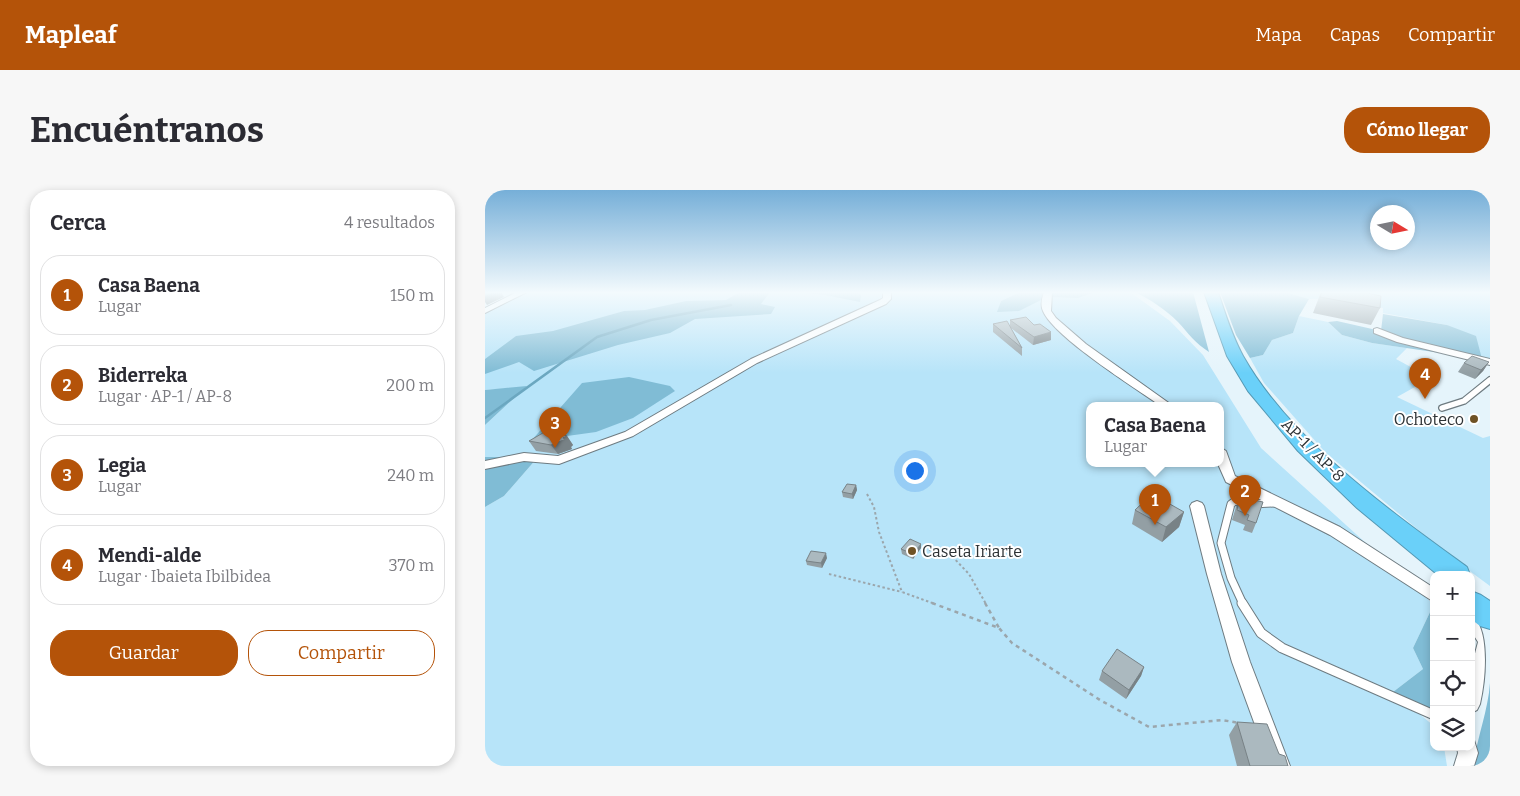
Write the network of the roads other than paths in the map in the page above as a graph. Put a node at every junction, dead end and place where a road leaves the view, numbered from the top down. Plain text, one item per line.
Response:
1 (846, 319) edge
2 (1051, 319) edge
3 (1208, 319) edge
4 (1219, 319) edge
5 (1377, 330) dead end
6 (1490, 362) edge
7 (1490, 380) edge
8 (1162, 402) edge
9 (1442, 408) dead end
10 (1224, 463) edge
11 (485, 466) edge
12 (1280, 503) junction
13 (1197, 506) dead end
14 (1430, 571) edge
15 (1452, 571) edge
16 (1475, 589) edge
17 (1430, 593) edge
18 (1490, 600) edge
19 (1475, 606) edge
20 (1490, 617) edge
21 (1475, 625) edge
22 (1475, 688) edge
23 (1430, 713) edge
24 (1468, 751) edge
25 (1280, 766) edge
26 (1464, 766) edge

1 - 11 street
2 - 8 street
3 - 14 highway, AP-1 / AP-8
4 - 15 highway, AP-1 / AP-8
5 - 6 street
7 - 9 lane
10 - 12 street
12 - 17 street
12 - 23 lane
13 - 25 street
16 - 18 highway
19 - 20 highway
21 - 22 street
24 - 26 street

